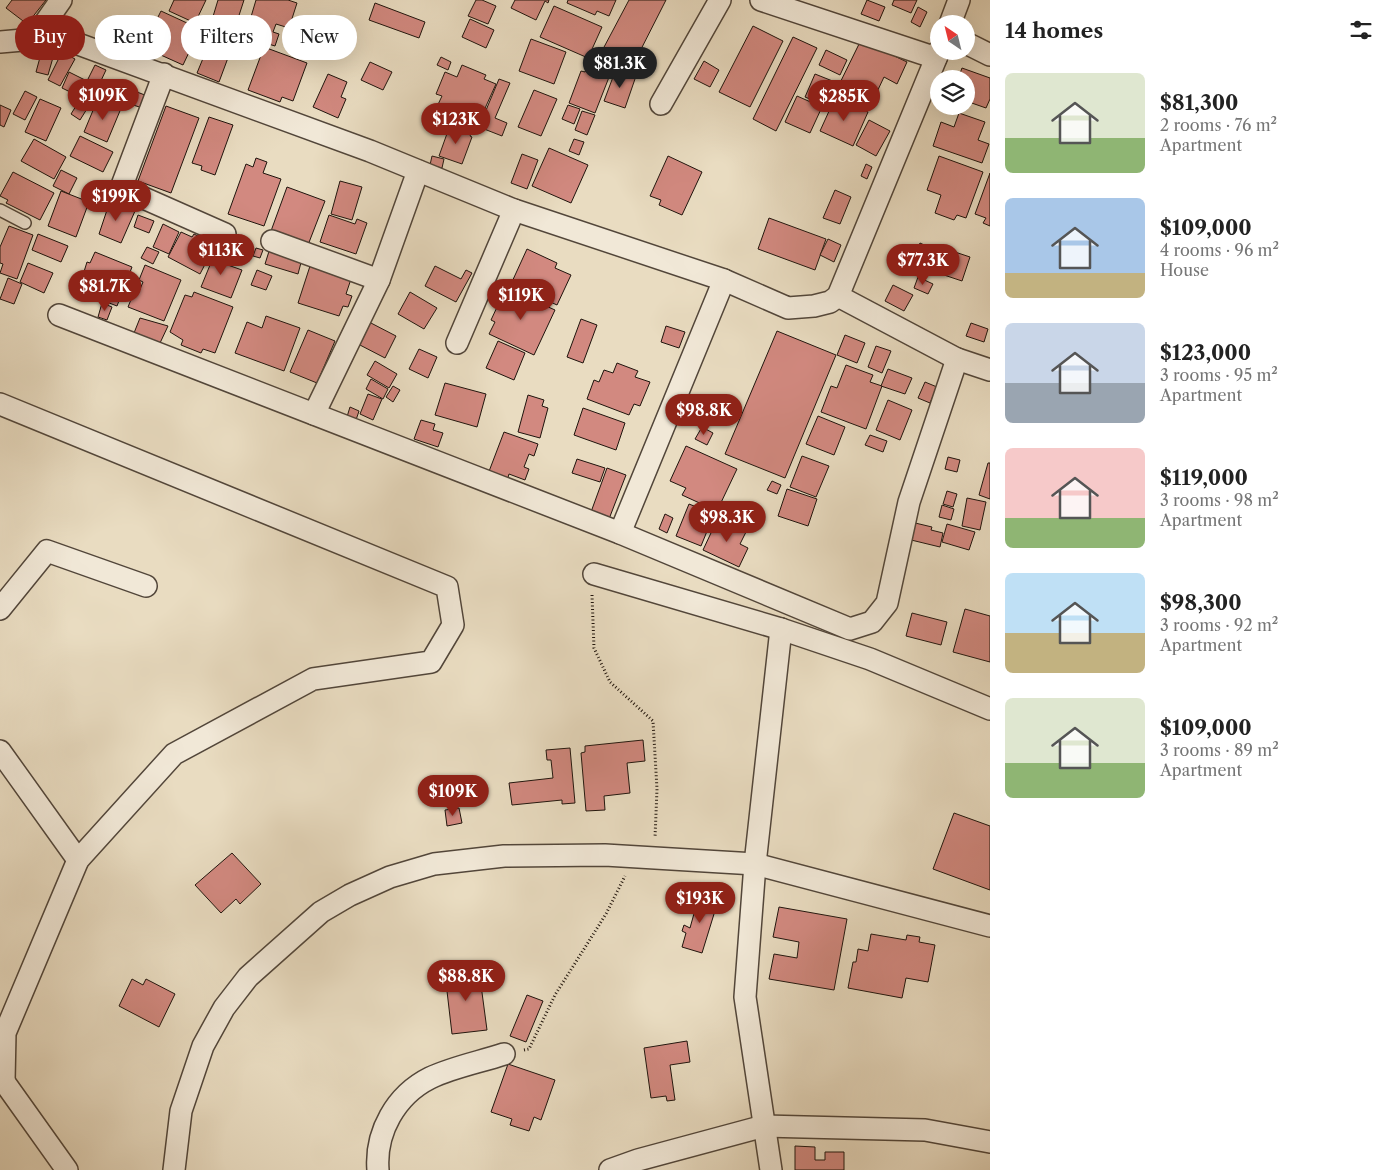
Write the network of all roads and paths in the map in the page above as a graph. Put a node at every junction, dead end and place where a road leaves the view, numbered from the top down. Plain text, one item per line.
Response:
1 (60, 0) edge
2 (720, 0) edge
3 (760, 0) edge
4 (959, 0) edge
5 (50, 15) edge
6 (953, 15) edge
7 (15, 42) edge
8 (2, 46) edge
9 (85, 46) edge
10 (975, 48) edge
11 (930, 53) edge
12 (990, 55) edge
13 (936, 60) edge
14 (164, 74) junction
15 (661, 104) dead end
16 (418, 170) junction
17 (0, 210) edge
18 (514, 210) junction
19 (25, 223) dead end
20 (225, 234) dead end
21 (272, 241) dead end
22 (379, 280) junction
23 (724, 280) junction
24 (838, 296) junction
25 (59, 315) dead end
26 (457, 343) dead end
27 (958, 359) junction
28 (990, 370) edge
29 (0, 404) edge
30 (314, 414) junction
31 (620, 533) junction
32 (594, 574) joint
33 (146, 586) dead end
34 (0, 609) edge
35 (780, 629) junction
36 (990, 709) edge
37 (0, 751) edge
38 (648, 858) junction
39 (78, 860) junction
40 (755, 864) junction
41 (990, 926) edge
42 (504, 1054) joint
43 (2, 1079) edge
44 (764, 1126) junction
45 (990, 1142) edge
46 (67, 1170) edge
47 (174, 1170) edge
48 (378, 1170) edge
49 (610, 1170) edge
50 (771, 1170) edge

1 - 5 street
2 - 15 street
3 - 11 street
4 - 6 street
7 - 8 street
9 - 14 street
10 - 12 street
13 - 24 street
14 - 16 street
14 - 20 street
16 - 18 street
16 - 22 street
17 - 19 lane
18 - 23 street
18 - 26 street
21 - 22 street
22 - 30 street
23 - 24 street
23 - 31 street
24 - 27 street
25 - 30 street
27 - 28 street
27 - 31 street
29 - 39 street
30 - 31 street
32 - 35 street
32 - 38 path
33 - 34 street
35 - 36 street
35 - 40 street
37 - 39 street
38 - 40 street
38 - 42 path
38 - 47 street
39 - 43 street
40 - 41 street
40 - 44 street
42 - 48 street
43 - 46 street
44 - 45 street
44 - 49 street
44 - 50 street

